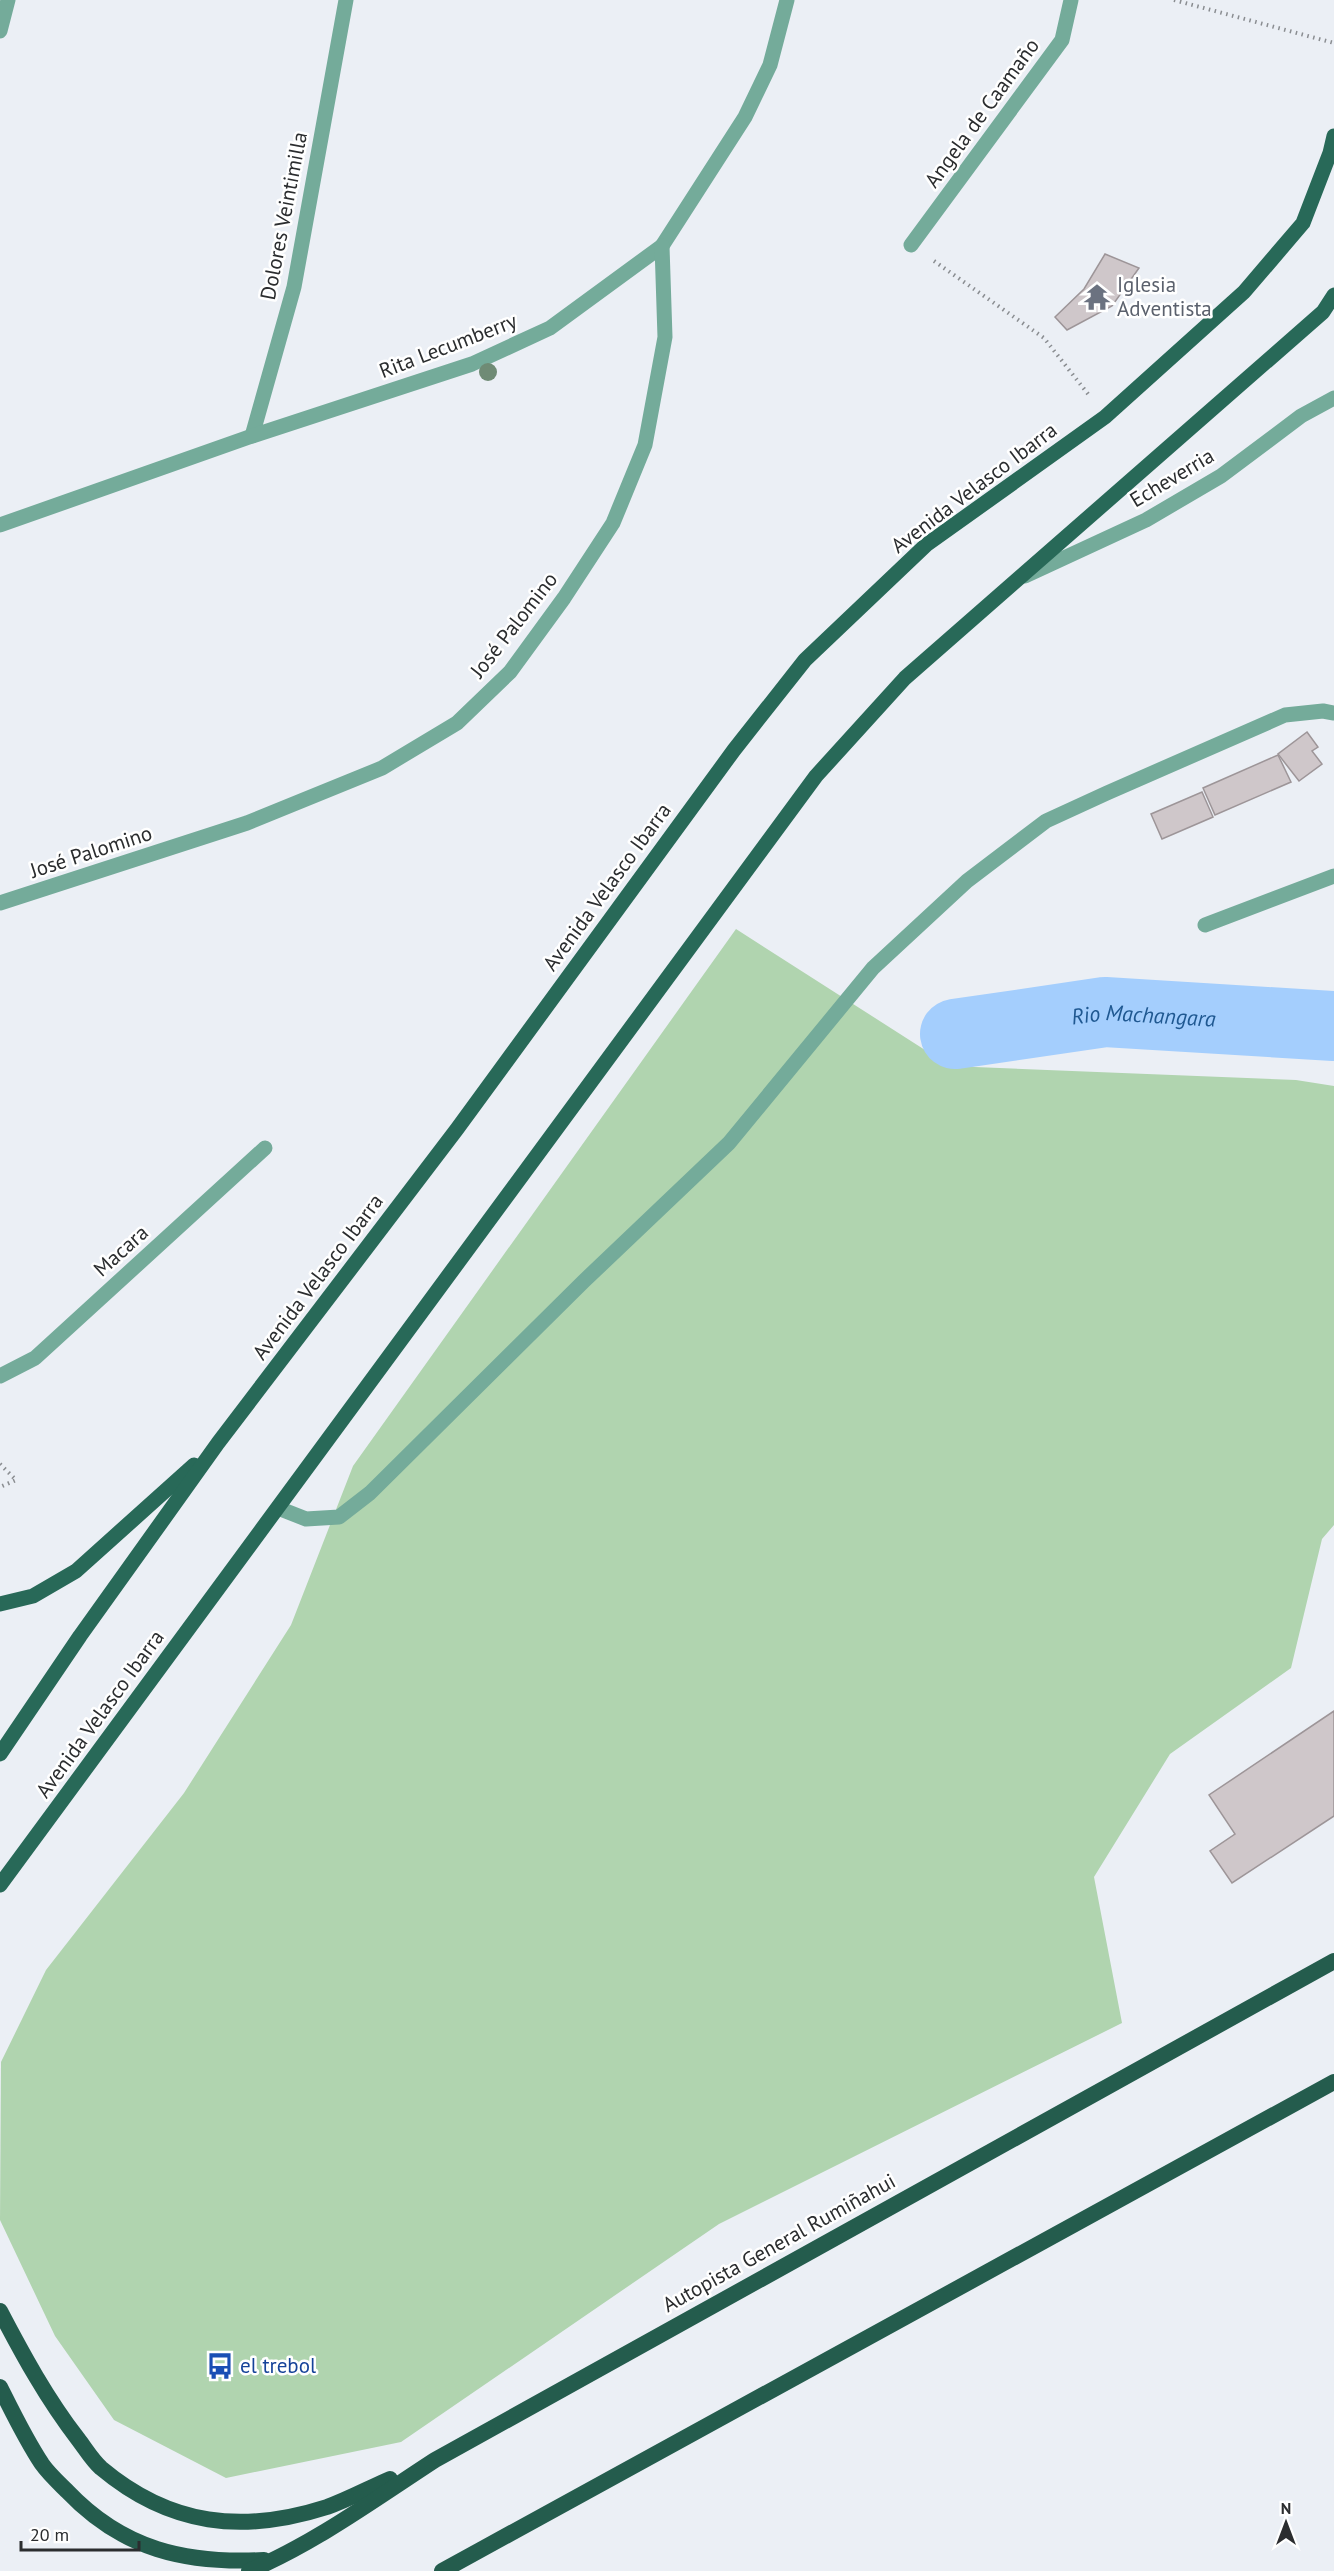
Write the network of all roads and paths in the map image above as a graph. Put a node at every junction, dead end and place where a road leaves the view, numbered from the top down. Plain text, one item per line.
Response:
1 (8, 0) edge
2 (346, 0) edge
3 (787, 0) edge
4 (1071, 0) edge
5 (1174, 0) edge
6 (0, 31) edge
7 (1334, 43) edge
8 (1334, 136) edge
9 (911, 245) joint
10 (662, 246) junction
11 (1334, 295) edge
12 (1334, 399) edge
13 (1105, 417) junction
14 (252, 436) junction
15 (0, 525) edge
16 (1022, 578) junction
17 (1334, 714) edge
18 (1334, 876) edge
19 (0, 903) edge
20 (1205, 925) dead end
21 (265, 1148) dead end
22 (0, 1376) edge
23 (218, 1443) junction
24 (0, 1464) edge
25 (0, 1487) edge
26 (278, 1508) junction
27 (0, 1604) edge
28 (0, 1754) edge
29 (0, 1885) edge
30 (1334, 1961) edge
31 (1334, 2082) edge
32 (0, 2311) edge
33 (0, 2387) edge
34 (435, 2460) junction
35 (277, 2559) junction
36 (249, 2571) edge
37 (442, 2571) edge

1 - 6 street
2 - 14 street, Dolores Veintimilla
3 - 10 street, Rita Lecumberry
4 - 9 street, Angela de Caamaño
5 - 7 path
8 - 13 main road, Avenida Velasco Ibarra
9 - 13 path
10 - 14 street, Rita Lecumberry
10 - 19 street, José Palomino
11 - 16 main road, Avenida Velasco Ibarra
12 - 16 street, Echeverria
13 - 23 main road, Avenida Velasco Ibarra
14 - 15 street, Rita Lecumberry
16 - 26 main road, Avenida Velasco Ibarra
17 - 26 street
18 - 20 street
21 - 22 street, Macara
23 - 27 main road
23 - 28 main road, Avenida Velasco Ibarra
24 - 25 path
26 - 29 main road, Avenida Velasco Ibarra
30 - 34 highway, Autopista General Rumiñahui
31 - 37 highway
32 - 34 highway
33 - 35 highway
34 - 35 highway, Autopista General Rumiñahui
35 - 36 highway, Autopista General Rumiñahui

